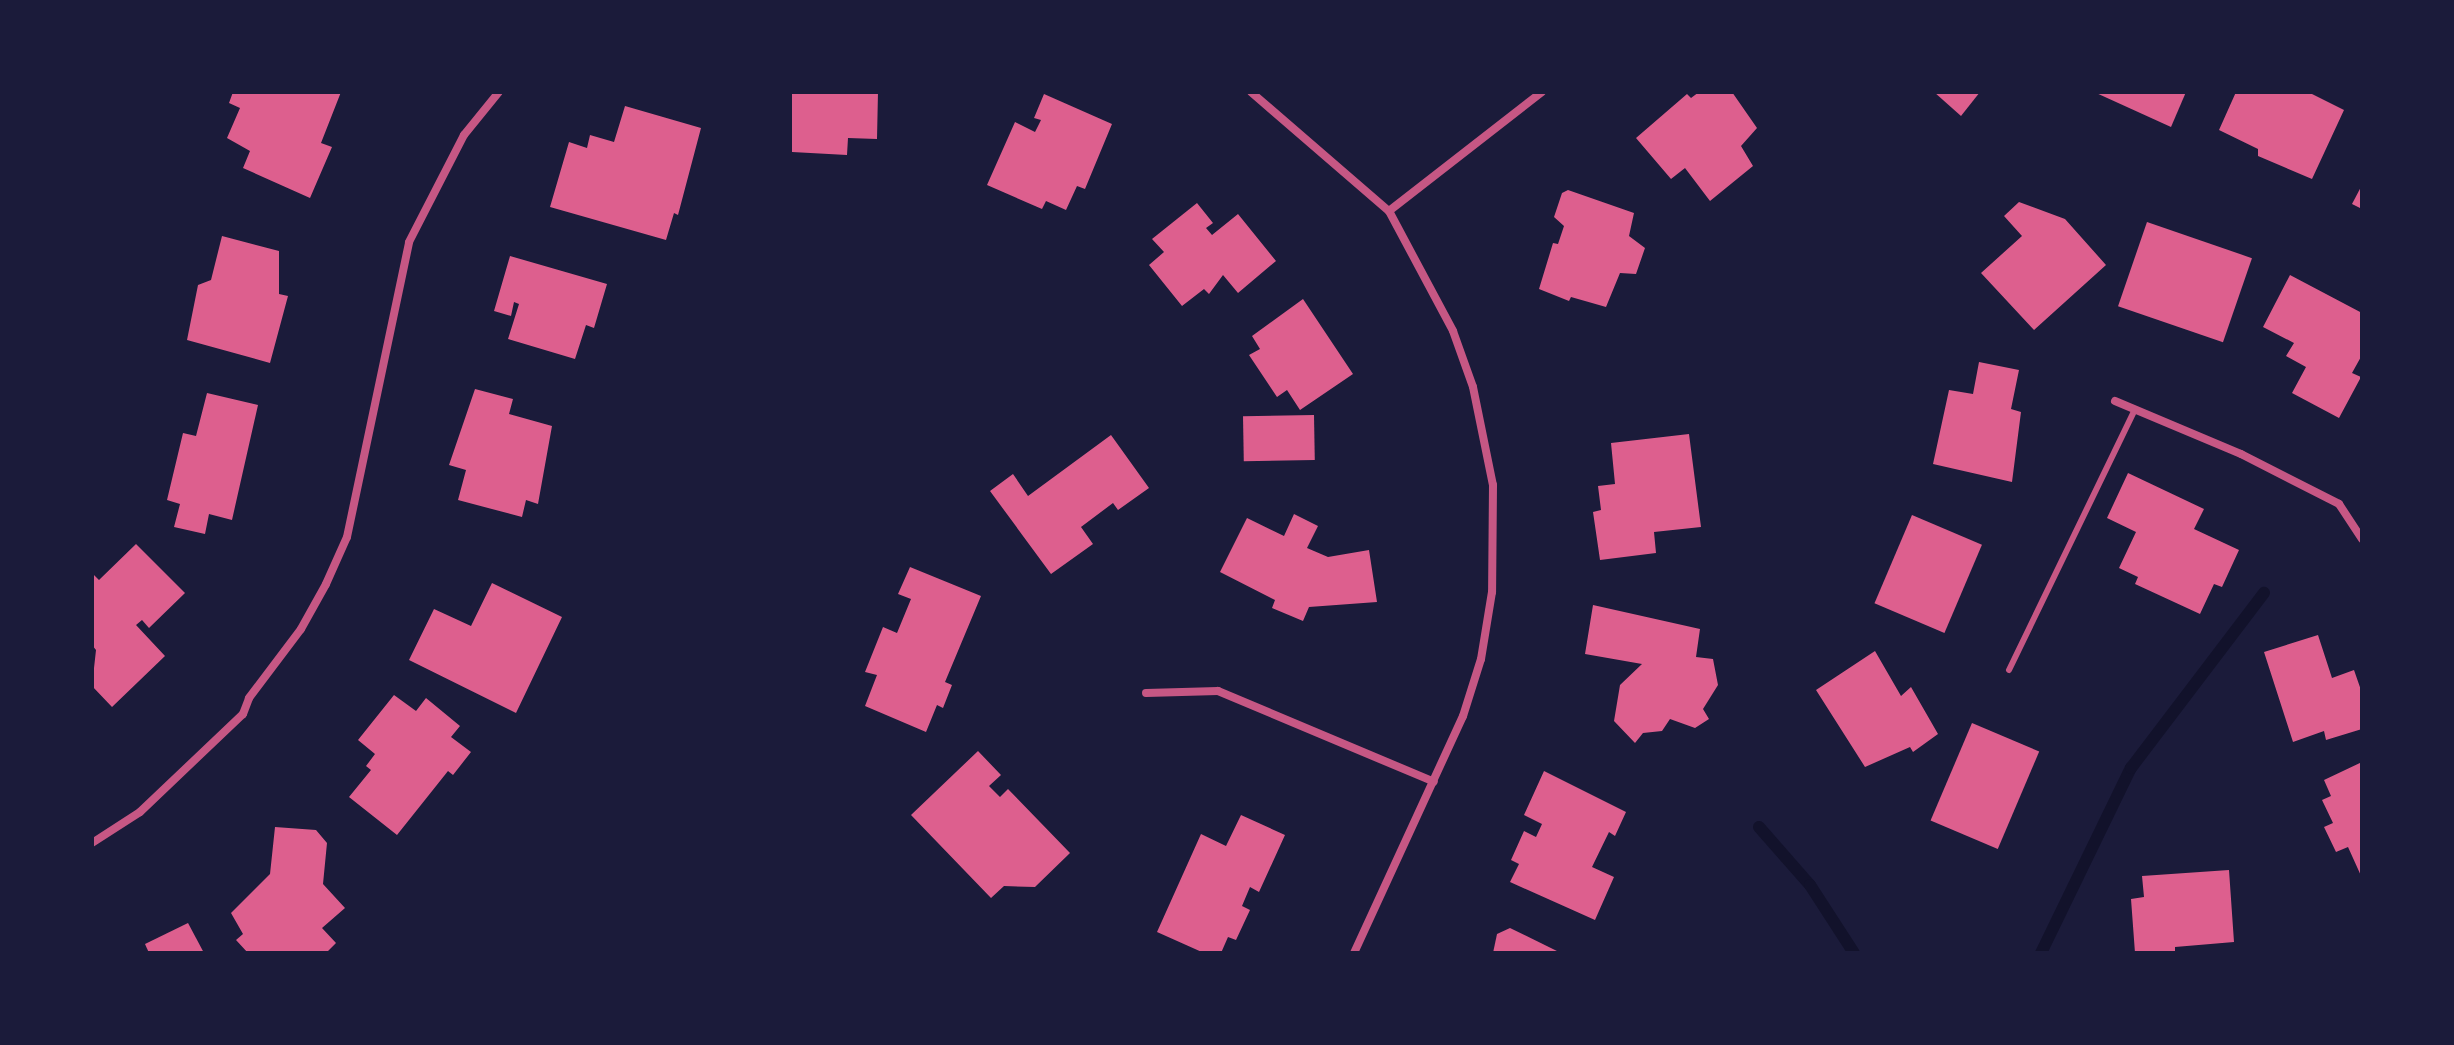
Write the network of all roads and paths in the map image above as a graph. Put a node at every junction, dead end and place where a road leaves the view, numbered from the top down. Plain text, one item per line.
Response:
1 (499, 92) edge
2 (1251, 92) edge
3 (1542, 92) edge
4 (1389, 211) junction
5 (2115, 401) dead end
6 (2135, 409) junction
7 (2362, 539) edge
8 (2009, 670) dead end
9 (1146, 693) dead end
10 (1434, 782) junction
11 (92, 843) edge
12 (1354, 953) edge

1 - 11 street
2 - 4 street
3 - 4 street
4 - 10 street
5 - 6 street
6 - 7 street
6 - 8 lane
9 - 10 street
10 - 12 street

